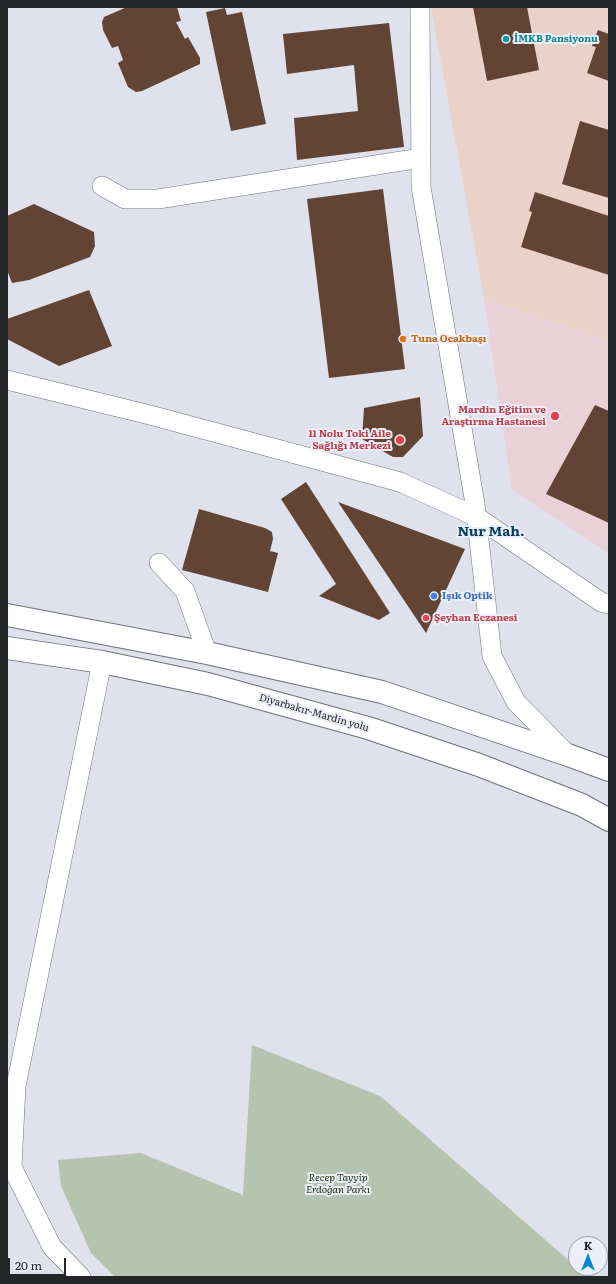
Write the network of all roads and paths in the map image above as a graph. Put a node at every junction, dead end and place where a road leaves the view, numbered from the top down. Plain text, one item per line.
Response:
1 (420, 7) edge
2 (422, 158) junction
3 (102, 186) dead end
4 (7, 380) edge
5 (477, 517) junction
6 (159, 563) dead end
7 (609, 604) edge
8 (7, 615) edge
9 (7, 648) edge
10 (206, 653) junction
11 (102, 662) junction
12 (568, 755) junction
13 (609, 770) edge
14 (609, 820) edge
15 (81, 1277) edge

1 - 2 street
2 - 3 street
2 - 5 street
4 - 5 street
5 - 7 street
5 - 12 street
6 - 10 street
8 - 10 highway
9 - 11 highway, Diyarbakır-Mardin yolu
10 - 12 highway
11 - 14 highway, Diyarbakır-Mardin yolu
11 - 15 street
12 - 13 highway

